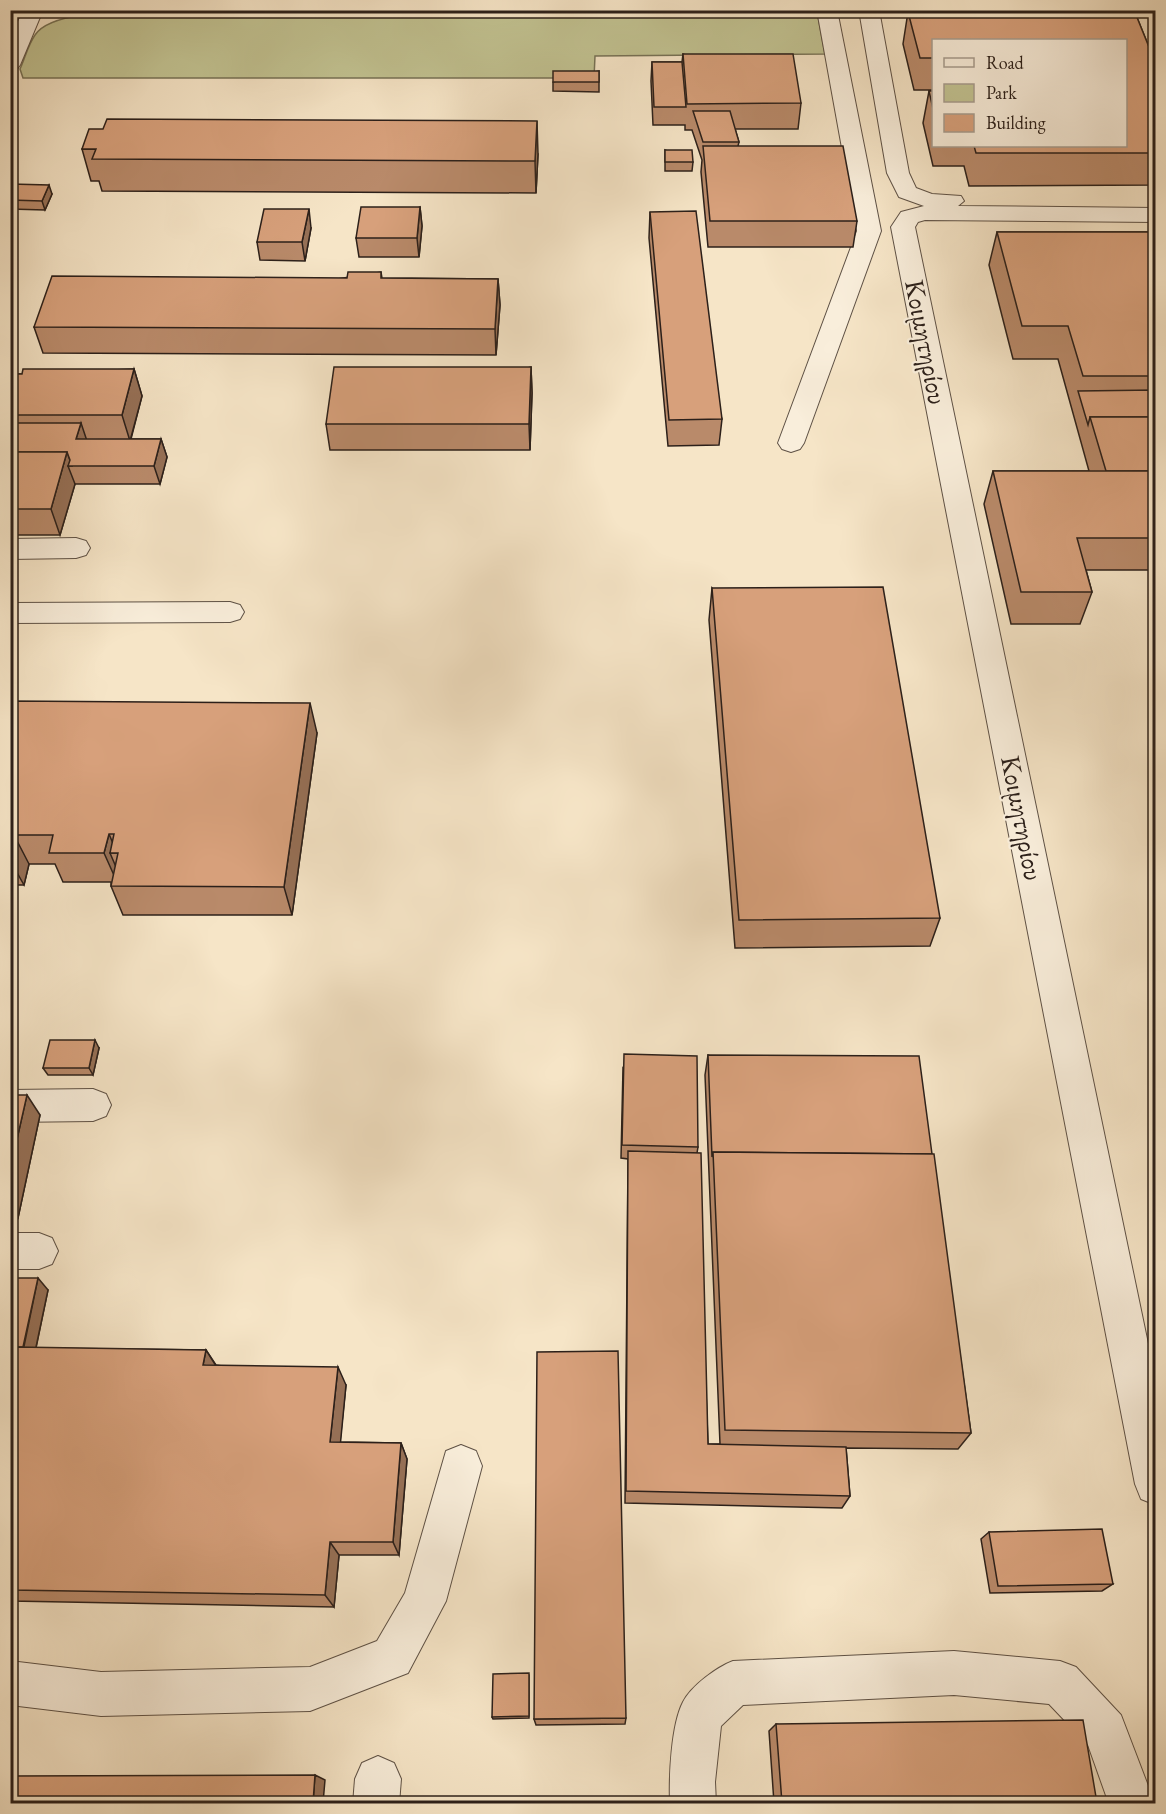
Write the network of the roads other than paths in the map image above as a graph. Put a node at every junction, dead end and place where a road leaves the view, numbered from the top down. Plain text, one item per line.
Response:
1 (33, 10) edge
2 (827, 10) edge
3 (869, 10) edge
4 (10, 64) edge
5 (1155, 201) edge
6 (1155, 214) edge
7 (791, 443) dead end
8 (76, 548) dead end
9 (10, 549) edge
10 (230, 612) dead end
11 (10, 613) edge
12 (93, 1105) dead end
13 (10, 1106) edge
14 (460, 1466) dead end
15 (1155, 1484) edge
16 (10, 1683) edge
17 (693, 1803) edge
18 (1132, 1803) edge

1 - 4 street
2 - 7 street
3 - 5 street
6 - 15 street, Κοιμητηρίου
8 - 9 street
10 - 11 street
12 - 13 street
14 - 16 street
17 - 18 street

